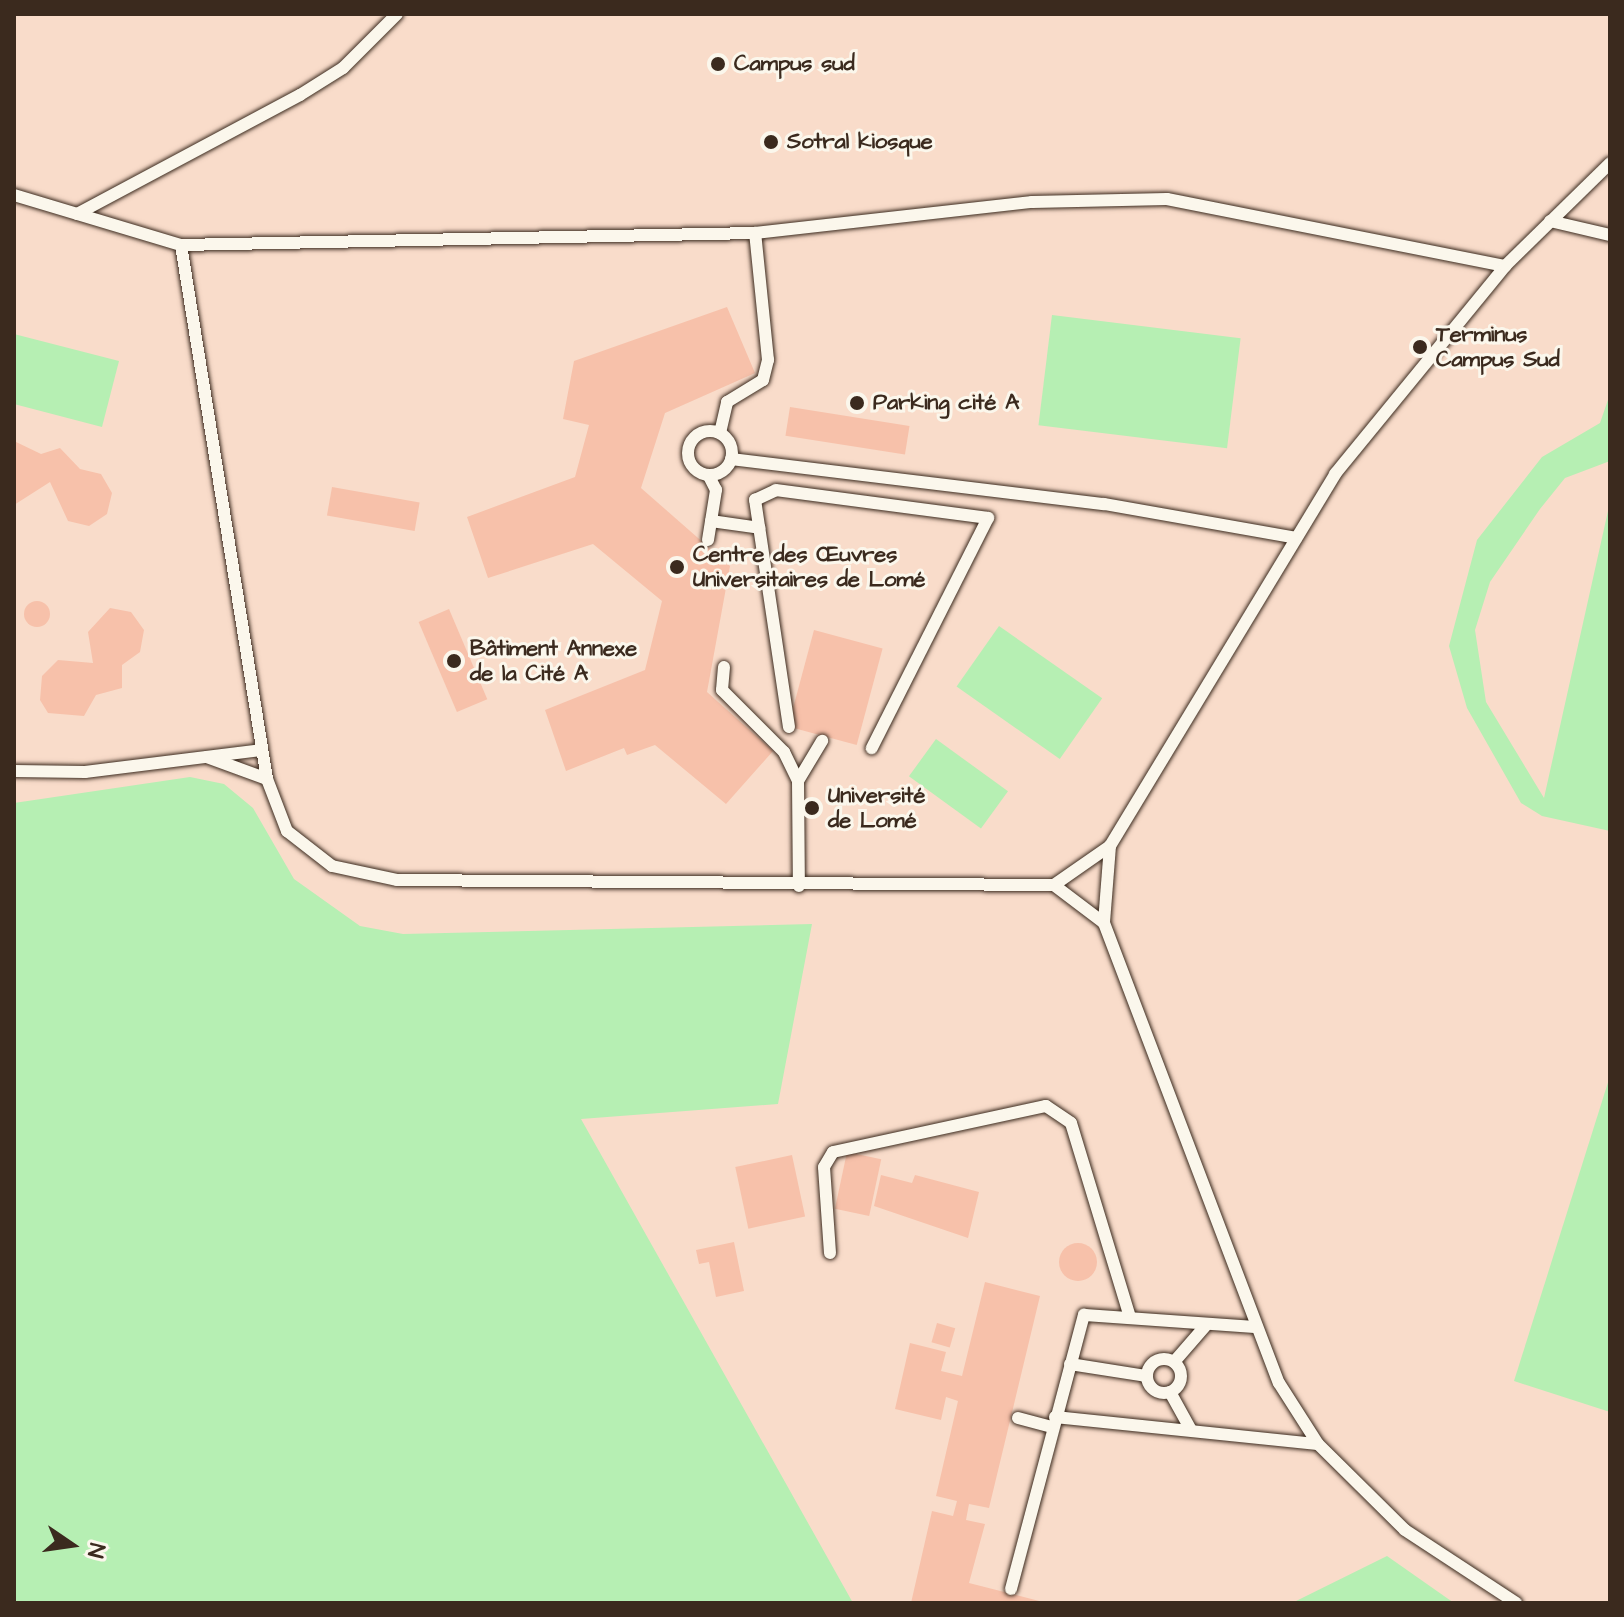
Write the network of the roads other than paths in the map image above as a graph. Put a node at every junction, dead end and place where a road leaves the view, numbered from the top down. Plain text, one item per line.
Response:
1 (397, 14) edge
2 (1610, 163) edge
3 (14, 195) edge
4 (77, 214) junction
5 (1550, 221) junction
6 (755, 233) junction
7 (1610, 235) edge
8 (181, 245) junction
9 (1505, 266) junction
10 (720, 433) junction
11 (731, 459) junction
12 (709, 476) junction
13 (711, 521) junction
14 (760, 528) junction
15 (1296, 538) junction
16 (708, 540) dead end
17 (724, 667) dead end
18 (789, 727) dead end
19 (822, 741) dead end
20 (872, 748) dead end
21 (261, 750) junction
22 (204, 756) junction
23 (14, 771) edge
24 (267, 779) junction
25 (798, 781) junction
26 (1110, 846) junction
27 (1054, 885) junction
28 (799, 886) junction
29 (1104, 923) junction
30 (830, 1253) dead end
31 (1130, 1317) junction
32 (1207, 1324) junction
33 (1256, 1327) junction
34 (1174, 1362) junction
35 (1070, 1364) junction
36 (1147, 1376) junction
37 (1170, 1392) junction
38 (1018, 1418) dead end
39 (1054, 1422) junction
40 (1191, 1430) junction
41 (1318, 1444) junction
42 (1011, 1589) dead end
43 (1516, 1603) edge

1 - 4 lane
2 - 5 lane
3 - 4 lane
4 - 8 lane
5 - 7 lane
5 - 9 lane
6 - 8 lane
6 - 9 lane
6 - 10 lane
8 - 21 lane
9 - 15 lane
10 - 11 lane
10 - 12 lane
11 - 12 lane
11 - 15 lane
12 - 13 lane
13 - 14 lane
13 - 16 lane
14 - 18 lane
14 - 20 lane
15 - 26 lane
17 - 25 lane
19 - 25 lane
21 - 22 lane
21 - 24 lane
22 - 23 lane
22 - 24 lane
24 - 28 lane
25 - 28 lane
26 - 27 lane
26 - 29 lane
27 - 28 lane
27 - 29 lane
29 - 33 lane
30 - 31 lane
31 - 32 lane
31 - 35 lane
32 - 33 lane
32 - 34 lane
33 - 41 lane
34 - 36 lane
34 - 37 lane
35 - 36 lane
35 - 39 lane
36 - 37 lane
37 - 40 lane
38 - 39 lane
39 - 40 lane
39 - 42 lane
40 - 41 lane
41 - 43 lane

